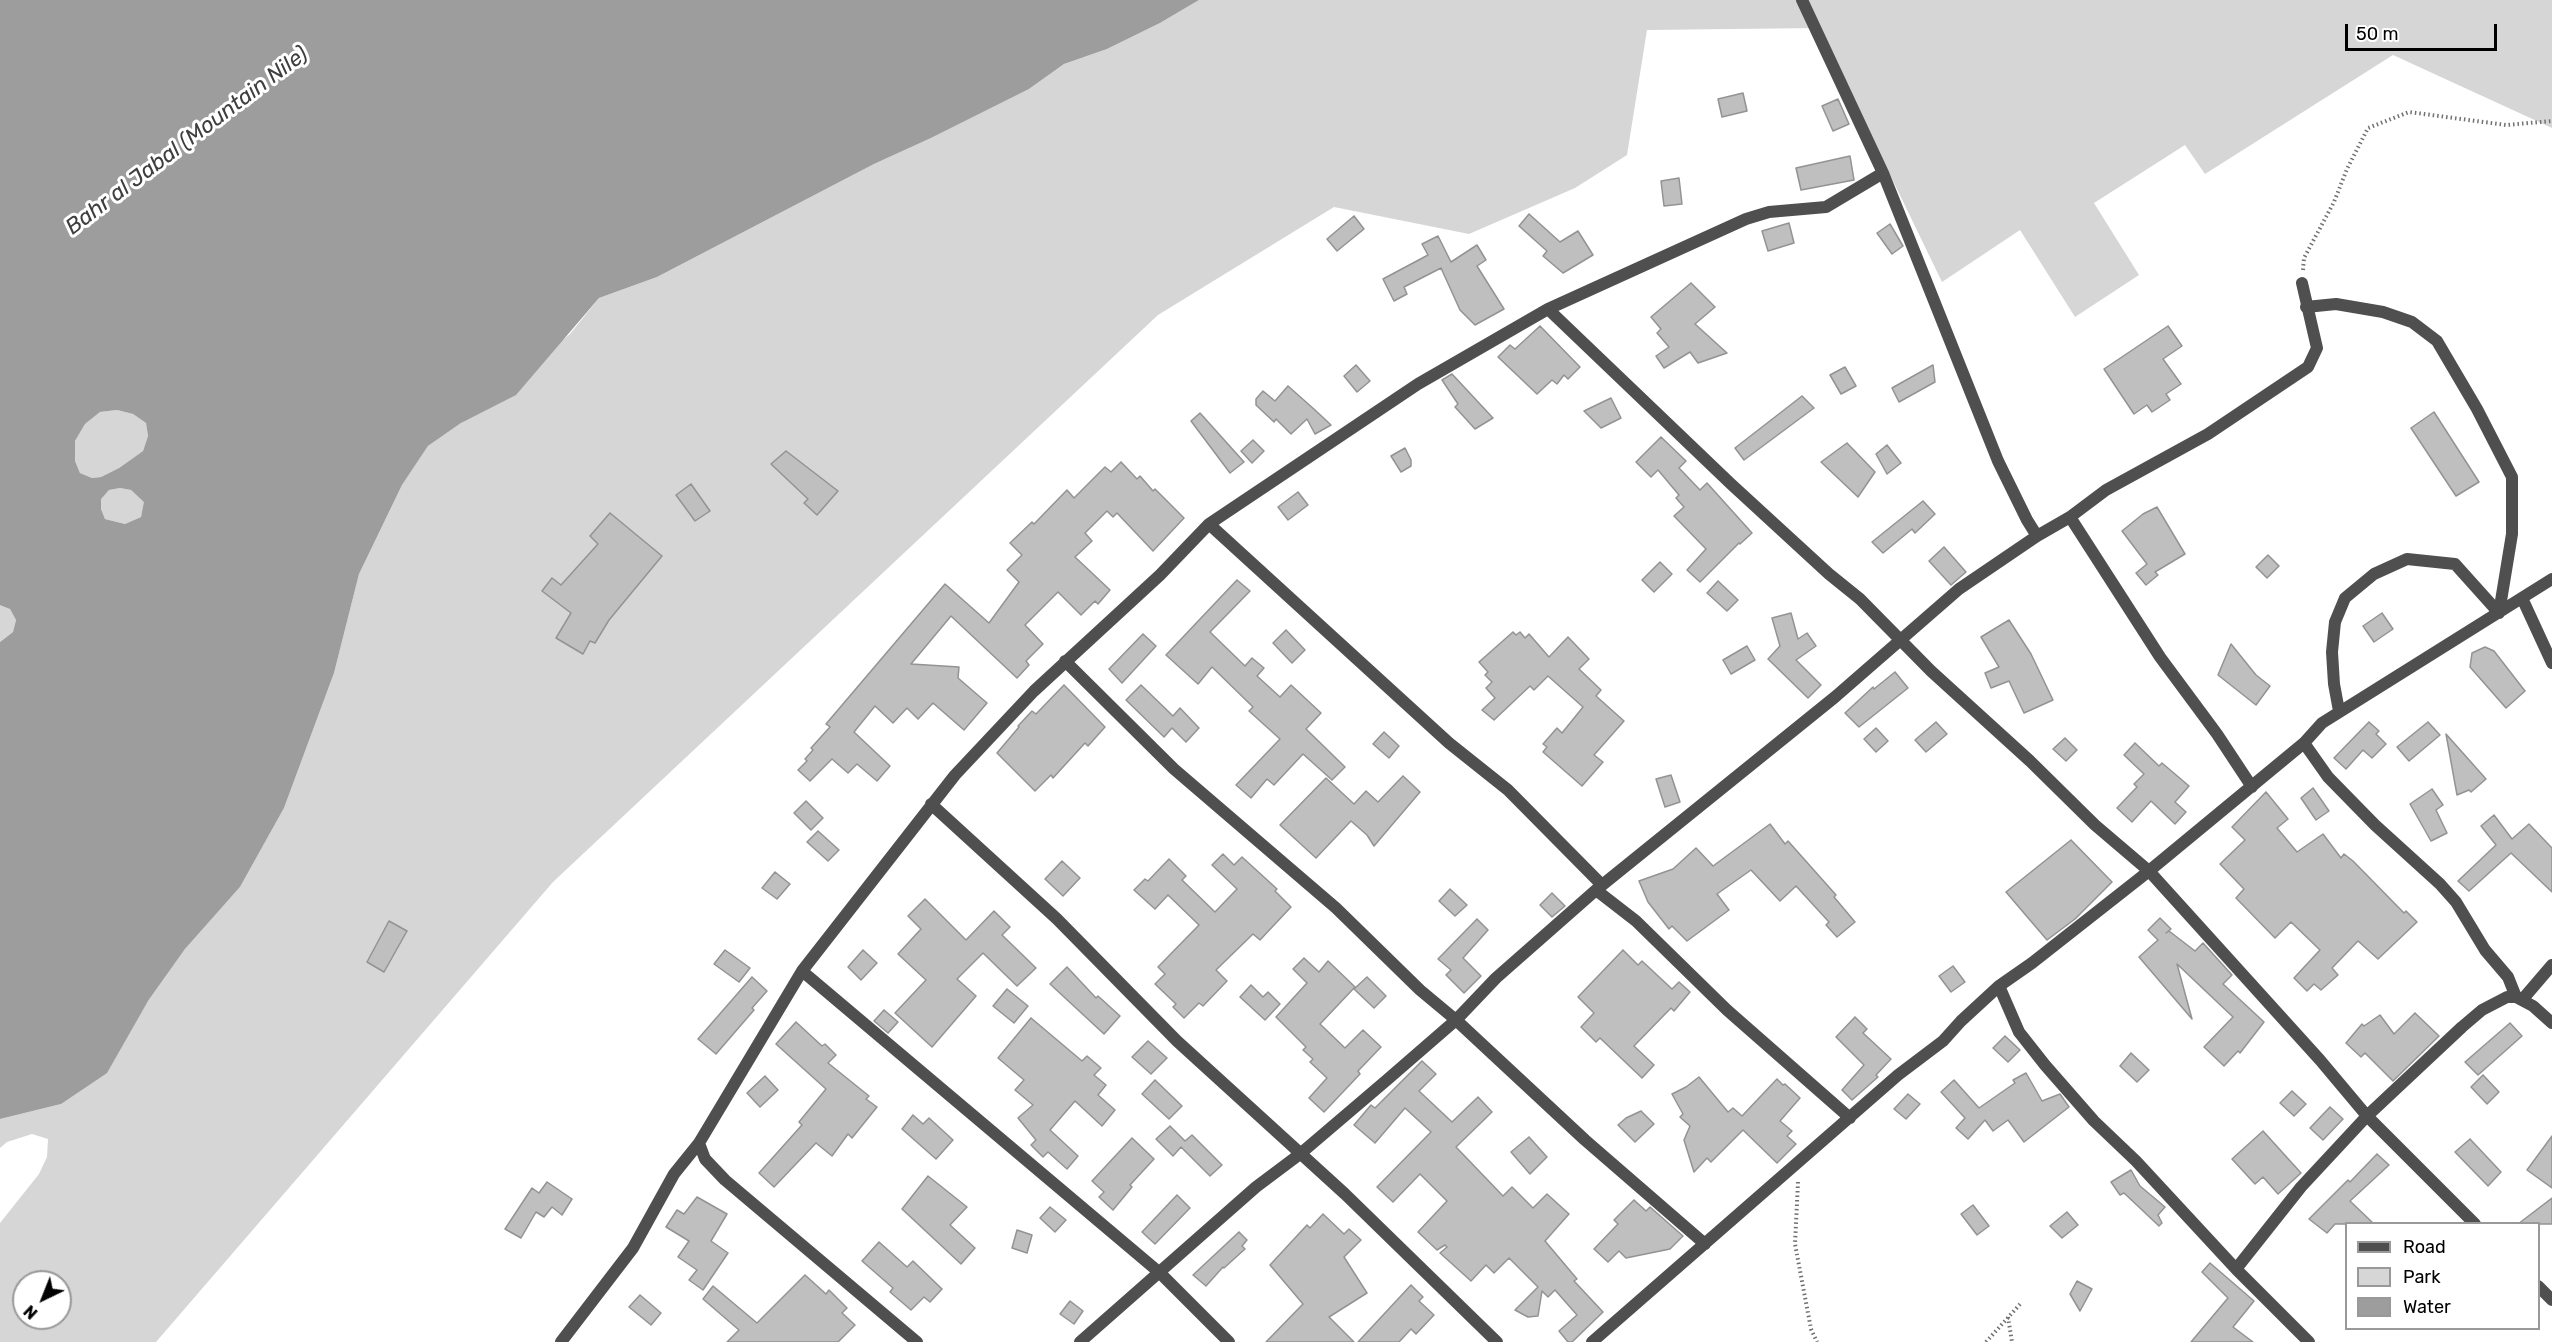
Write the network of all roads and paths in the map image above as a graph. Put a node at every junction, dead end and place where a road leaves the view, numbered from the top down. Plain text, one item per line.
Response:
1 (1803, 0) edge
2 (2552, 121) edge
3 (1883, 173) junction
4 (2302, 283) joint
5 (2306, 307) junction
6 (1548, 309) junction
7 (2070, 517) junction
8 (1209, 524) junction
9 (2037, 536) junction
10 (2552, 579) edge
11 (2522, 598) junction
12 (2499, 613) junction
13 (1900, 639) junction
14 (1065, 661) junction
15 (2552, 663) edge
16 (2339, 711) junction
17 (2304, 743) junction
18 (2252, 787) junction
19 (931, 804) junction
20 (2149, 871) junction
21 (1599, 888) junction
22 (2552, 965) edge
23 (802, 971) junction
24 (1999, 986) junction
25 (2519, 999) junction
26 (1456, 1020) junction
27 (2552, 1023) edge
28 (2367, 1116) junction
29 (1850, 1119) junction
30 (699, 1143) junction
31 (1299, 1154) junction
32 (1799, 1163) junction
33 (2473, 1222) edge
34 (1705, 1244) junction
35 (2236, 1269) junction
36 (1160, 1273) junction
37 (2540, 1288) edge
38 (2552, 1300) edge
39 (2022, 1302) dead end
40 (2008, 1317) junction
41 (1816, 1341) edge
42 (561, 1342) edge
43 (918, 1342) edge
44 (1080, 1342) edge
45 (1229, 1342) edge
46 (1497, 1342) edge
47 (1592, 1342) edge
48 (1986, 1342) edge
49 (2012, 1342) edge
50 (2309, 1342) edge

1 - 3 street
2 - 4 path
3 - 6 street
3 - 9 street
4 - 5 street
5 - 7 street
5 - 12 street
6 - 8 street
6 - 13 street
7 - 9 street
7 - 18 street
8 - 14 street
8 - 21 street
9 - 13 street
10 - 11 street
11 - 12 street
11 - 15 street
12 - 16 street
12 - 16 street
13 - 20 street
13 - 21 street
14 - 19 street
14 - 26 street
16 - 17 street
17 - 18 street
17 - 25 street
18 - 20 street
19 - 23 street
19 - 31 street
20 - 24 street
20 - 28 street
21 - 26 street
21 - 29 street
22 - 25 street
23 - 30 street
23 - 36 street
24 - 29 street
24 - 35 street
25 - 27 street
25 - 28 street
26 - 31 street
26 - 34 street
28 - 33 street
28 - 35 street
29 - 32 street
30 - 42 street
30 - 43 street
31 - 36 street
31 - 46 street
32 - 34 street
32 - 41 path
34 - 47 street
35 - 50 street
36 - 44 street
36 - 45 street
37 - 38 street
39 - 40 path
40 - 48 path
40 - 49 path

